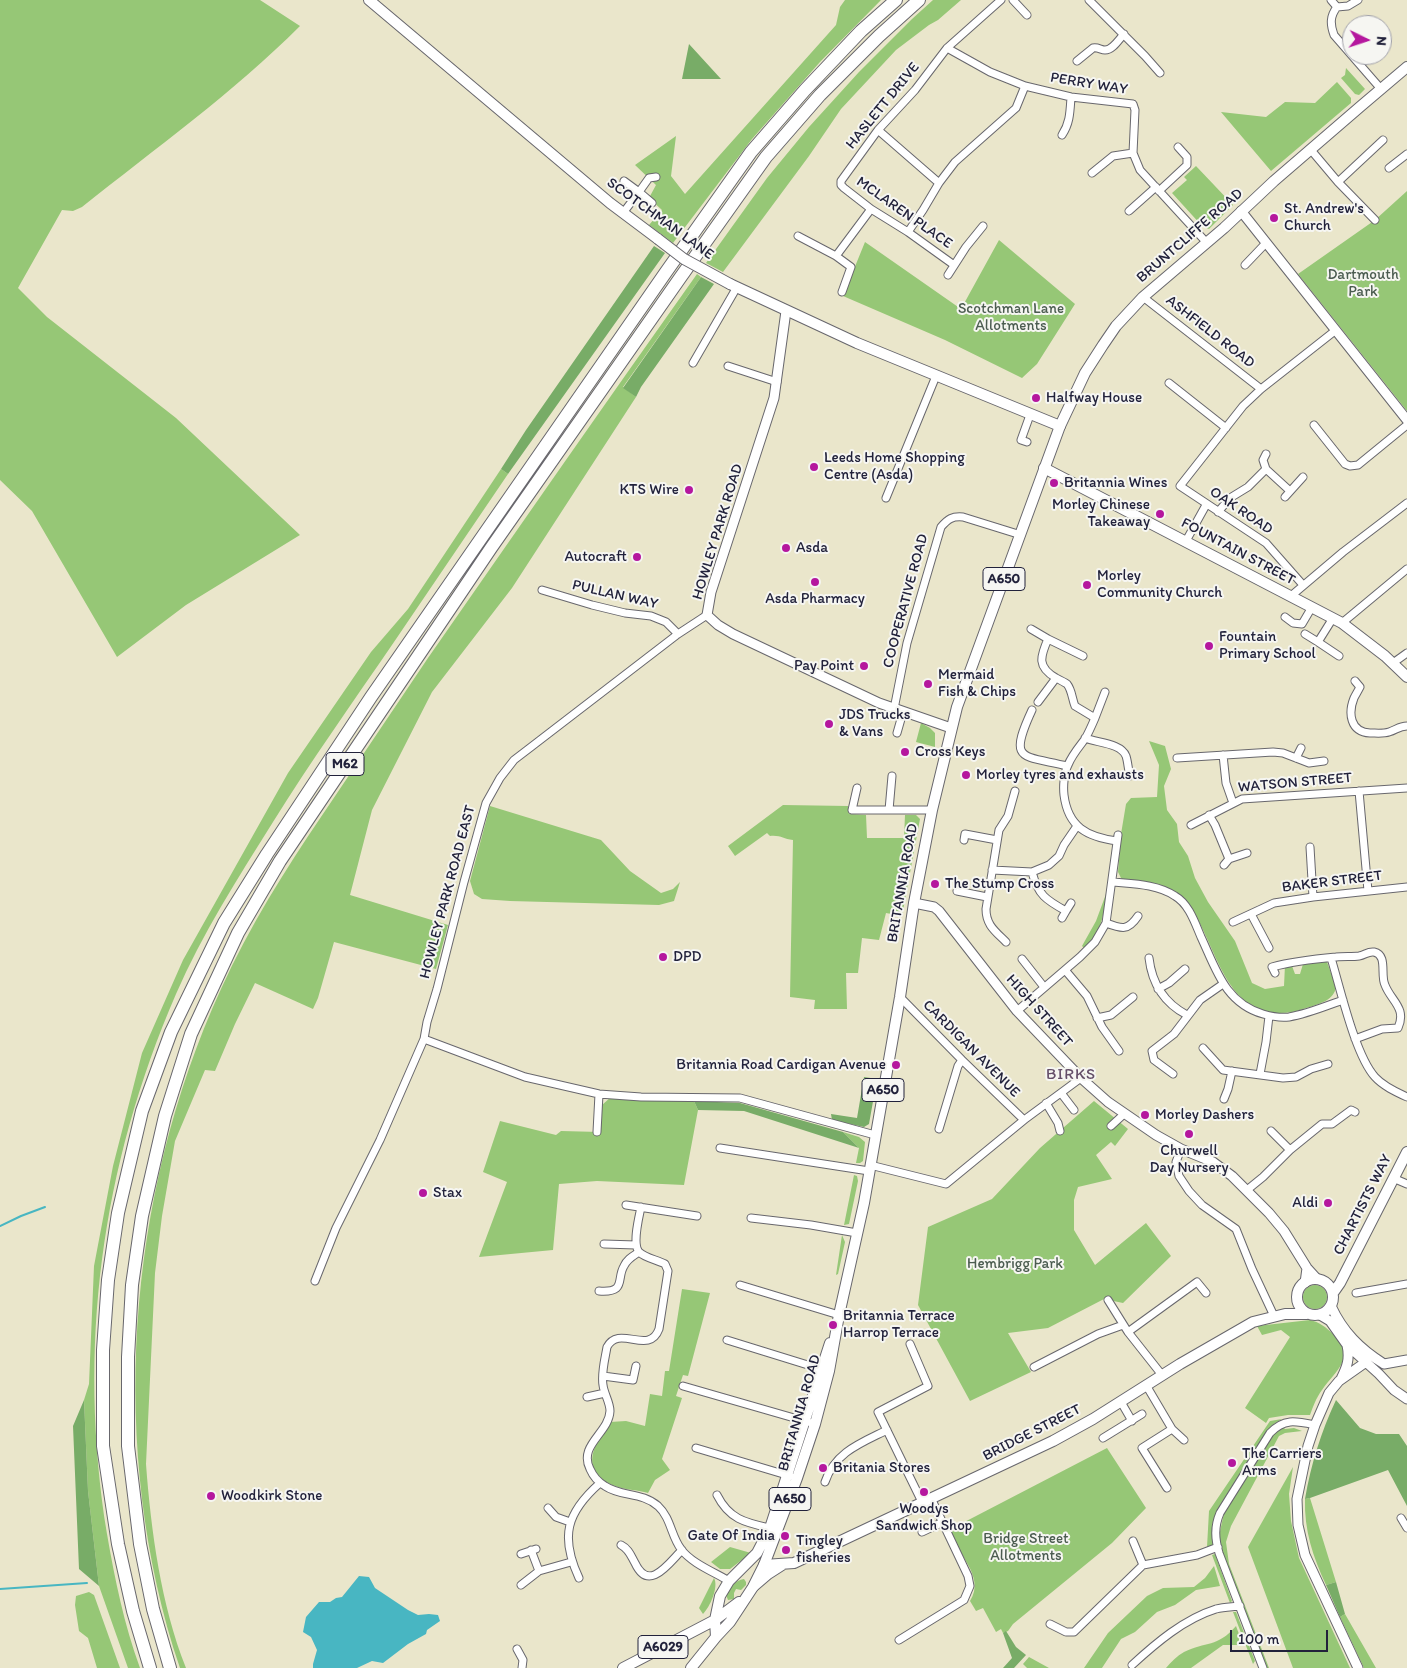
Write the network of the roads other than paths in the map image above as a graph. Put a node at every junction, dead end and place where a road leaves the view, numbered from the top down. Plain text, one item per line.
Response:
1 (369, 0) edge
2 (896, 0) edge
3 (919, 0) edge
4 (1001, 0) edge
5 (1013, 0) edge
6 (1089, 0) edge
7 (1332, 0) edge
8 (1358, 0) edge
9 (1337, 7) junction
10 (1027, 15) dead end
11 (1124, 34) junction
12 (947, 48) junction
13 (1077, 61) dead end
14 (1407, 67) edge
15 (1160, 73) dead end
16 (1025, 86) junction
17 (1381, 89) junction
18 (1071, 97) junction
19 (878, 130) junction
20 (1062, 135) dead end
21 (1383, 140) dead end
22 (1178, 147) dead end
23 (1311, 150) junction
24 (1133, 153) junction
25 (1407, 154) edge
26 (1389, 168) dead end
27 (1092, 173) dead end
28 (656, 177) dead end
29 (624, 181) dead end
30 (841, 181) joint
31 (1338, 182) junction
32 (939, 183) junction
33 (1158, 189) junction
34 (639, 192) junction
35 (652, 203) dead end
36 (871, 209) junction
37 (1129, 211) dead end
38 (1241, 212) junction
39 (623, 213) junction
40 (1375, 220) dead end
41 (983, 226) dead end
42 (908, 232) junction
43 (798, 236) dead end
44 (1207, 243) junction
45 (1266, 243) junction
46 (836, 256) junction
47 (954, 265) junction
48 (1245, 265) dead end
49 (948, 275) dead end
50 (733, 286) junction
51 (842, 292) dead end
52 (1143, 297) junction
53 (786, 311) junction
54 (1336, 330) junction
55 (693, 363) dead end
56 (728, 366) dead end
57 (936, 376) junction
58 (777, 382) junction
59 (1169, 383) dead end
60 (1261, 388) junction
61 (1030, 414) junction
62 (1407, 420) edge
63 (1314, 425) dead end
64 (1407, 425) edge
65 (1060, 426) junction
66 (1226, 428) junction
67 (1027, 442) dead end
68 (1266, 454) dead end
69 (1044, 468) junction
70 (1266, 469) junction
71 (1303, 477) dead end
72 (886, 498) dead end
73 (1407, 503) edge
74 (1206, 504) junction
75 (1218, 512) junction
76 (1021, 535) junction
77 (1186, 541) junction
78 (1407, 569) edge
79 (1303, 585) junction
80 (542, 590) dead end
81 (1290, 596) junction
82 (1312, 607) junction
83 (707, 615) junction
84 (1285, 617) dead end
85 (1337, 621) junction
86 (1030, 629) dead end
87 (678, 634) junction
88 (1304, 634) dead end
89 (1048, 639) junction
90 (1318, 642) junction
91 (1407, 653) edge
92 (1084, 656) dead end
93 (1340, 656) dead end
94 (1393, 663) junction
95 (1407, 677) edge
96 (1056, 678) junction
97 (1356, 682) dead end
98 (1105, 692) dead end
99 (1038, 702) dead end
100 (898, 710) junction
101 (1032, 710) dead end
102 (1095, 718) junction
103 (1407, 726) edge
104 (951, 728) junction
105 (897, 733) dead end
106 (1085, 738) junction
107 (1301, 748) dead end
108 (1224, 755) junction
109 (1177, 758) dead end
110 (1296, 758) junction
111 (1324, 761) dead end
112 (1067, 766) junction
113 (892, 776) dead end
114 (1130, 776) dead end
115 (857, 788) dead end
116 (1407, 788) edge
117 (1015, 791) dead end
118 (1359, 791) junction
119 (1233, 803) junction
120 (890, 810) junction
121 (932, 810) junction
122 (1209, 815) junction
123 (1191, 825) dead end
124 (1077, 826) junction
125 (964, 840) dead end
126 (997, 840) junction
127 (1310, 847) dead end
128 (1248, 853) dead end
129 (992, 870) junction
130 (1032, 872) junction
131 (1112, 882) junction
132 (1407, 887) edge
133 (957, 891) dead end
134 (1368, 891) junction
135 (1314, 896) junction
136 (987, 897) junction
137 (914, 903) junction
138 (1071, 903) dead end
139 (1066, 911) junction
140 (1250, 914) junction
141 (1138, 916) dead end
142 (1062, 918) dead end
143 (1233, 922) dead end
144 (1106, 923) junction
145 (1006, 942) dead end
146 (1268, 948) dead end
147 (1149, 958) dead end
148 (1331, 958) junction
149 (1022, 959) dead end
150 (1185, 969) dead end
151 (1065, 970) junction
152 (1275, 973) dead end
153 (1223, 984) junction
154 (1044, 987) junction
155 (1158, 989) junction
156 (1133, 996) dead end
157 (900, 997) junction
158 (1343, 1000) junction
159 (1017, 1011) junction
160 (1187, 1015) junction
161 (1269, 1016) junction
162 (1097, 1018) junction
163 (424, 1039) junction
164 (1355, 1039) junction
165 (1204, 1048) dead end
166 (1119, 1051) dead end
167 (962, 1060) junction
168 (1328, 1064) dead end
169 (1232, 1071) junction
170 (1173, 1074) dead end
171 (1260, 1074) junction
172 (1081, 1078) junction
173 (1062, 1093) junction
174 (599, 1094) junction
175 (1407, 1097) edge
176 (1224, 1099) dead end
177 (1046, 1104) junction
178 (1074, 1110) dead end
179 (1355, 1112) dead end
180 (1124, 1114) junction
181 (1024, 1120) junction
182 (1112, 1126) dead end
183 (939, 1129) dead end
184 (1060, 1131) dead end
185 (1271, 1131) dead end
186 (597, 1132) dead end
187 (875, 1135) junction
188 (720, 1148) dead end
189 (1181, 1149) junction
190 (1290, 1150) junction
191 (1407, 1152) edge
192 (870, 1168) junction
193 (1393, 1178) junction
194 (1407, 1184) edge
195 (1247, 1190) junction
196 (626, 1204) dead end
197 (641, 1207) junction
198 (697, 1216) dead end
199 (751, 1218) dead end
200 (857, 1233) junction
201 (604, 1244) dead end
202 (638, 1248) junction
203 (1307, 1268) junction
204 (1345, 1273) junction
205 (1319, 1280) junction
206 (315, 1281) dead end
207 (1305, 1283) junction
208 (1407, 1284) edge
209 (740, 1285) dead end
210 (599, 1291) dead end
211 (1206, 1293) dead end
212 (1333, 1293) junction
213 (1356, 1293) dead end
214 (1108, 1300) dead end
215 (1298, 1302) junction
216 (1331, 1306) junction
217 (1286, 1314) junction
218 (1307, 1314) junction
219 (839, 1315) junction
220 (1320, 1315) junction
221 (1274, 1316) junction
222 (1123, 1324) junction
223 (1128, 1332) junction
224 (727, 1340) dead end
225 (1350, 1342) junction
226 (910, 1344) dead end
227 (1407, 1360) edge
228 (1363, 1362) junction
229 (1384, 1364) junction
230 (636, 1366) dead end
231 (1034, 1368) dead end
232 (825, 1370) junction
233 (1379, 1374) junction
234 (603, 1376) junction
235 (1162, 1376) junction
236 (1339, 1381) junction
237 (1146, 1385) junction
238 (682, 1386) dead end
239 (605, 1393) junction
240 (587, 1397) dead end
241 (1407, 1399) edge
242 (1121, 1402) junction
243 (1142, 1414) dead end
244 (1132, 1420) junction
245 (810, 1423) junction
246 (1315, 1425) junction
247 (1172, 1429) junction
248 (887, 1430) junction
249 (1103, 1438) dead end
250 (1184, 1440) dead end
251 (696, 1448) dead end
252 (792, 1477) junction
253 (825, 1482) dead end
254 (600, 1483) junction
255 (1167, 1488) dead end
256 (717, 1495) dead end
257 (927, 1500) junction
258 (548, 1508) dead end
259 (1401, 1518) dead end
260 (570, 1522) junction
261 (943, 1522) junction
262 (1407, 1528) edge
263 (774, 1529) junction
264 (922, 1532) dead end
265 (772, 1541) junction
266 (1133, 1541) dead end
267 (621, 1545) dead end
268 (1218, 1547) junction
269 (682, 1550) junction
270 (520, 1554) dead end
271 (571, 1562) junction
272 (783, 1564) junction
273 (764, 1565) junction
274 (1143, 1565) junction
275 (539, 1570) junction
276 (738, 1572) junction
277 (579, 1578) dead end
278 (728, 1581) junction
279 (521, 1585) dead end
280 (753, 1587) junction
281 (720, 1596) junction
282 (745, 1598) junction
283 (732, 1606) junction
284 (1240, 1606) junction
285 (715, 1620) junction
286 (1050, 1624) dead end
287 (703, 1626) junction
288 (716, 1636) junction
289 (899, 1640) dead end
290 (517, 1649) dead end
291 (1132, 1665) dead end
292 (1261, 1667) edge
293 (150, 1668) edge
294 (170, 1668) edge
295 (522, 1668) edge
296 (623, 1668) edge
297 (691, 1668) edge
298 (1358, 1668) edge

1 - 39 main road, SCOTCHMAN LANE
2 - 293 highway, M62
3 - 294 highway, M62
4 - 12 street, HASLETT DRIVE
5 - 10 street
6 - 11 street
7 - 9 street
8 - 9 street
9 - 17 street
11 - 13 street
11 - 15 street
12 - 16 street, PERRY WAY
12 - 19 street, HASLETT DRIVE
14 - 17 main road, BRUNTCLIFFE ROAD / A650
16 - 18 street, PERRY WAY
16 - 32 street
17 - 23 main road, BRUNTCLIFFE ROAD / A650
18 - 20 street
18 - 24 street, PERRY WAY
19 - 30 street, HASLETT DRIVE
19 - 32 street
21 - 31 street
22 - 33 street
23 - 31 street
23 - 38 main road, BRUNTCLIFFE ROAD / A650
24 - 27 street
24 - 33 street
25 - 26 street
28 - 34 street
29 - 34 street
30 - 36 street, MCLAREN PLACE
31 - 40 street
32 - 42 street
33 - 37 street
33 - 44 street
34 - 35 street
34 - 39 street
36 - 42 street, MCLAREN PLACE
36 - 46 street
38 - 44 main road, BRUNTCLIFFE ROAD / A650
38 - 45 street
39 - 50 main road, SCOTCHMAN LANE, bridge
41 - 47 street, MCLAREN PLACE
42 - 47 street, MCLAREN PLACE
43 - 46 street
44 - 52 main road, BRUNTCLIFFE ROAD / A650
45 - 48 street
45 - 54 street
46 - 51 street
47 - 49 street, MCLAREN PLACE
50 - 53 main road, SCOTCHMAN LANE
50 - 55 street
52 - 60 street, ASHFIELD ROAD
52 - 65 main road, BRUNTCLIFFE ROAD / A650
53 - 57 main road, SCOTCHMAN LANE
53 - 58 street, HOWLEY PARK ROAD
54 - 60 street
54 - 62 street
56 - 58 street
57 - 61 main road, SCOTCHMAN LANE
57 - 72 street
58 - 83 street, HOWLEY PARK ROAD
59 - 66 street
60 - 66 street
61 - 65 main road, SCOTCHMAN LANE
61 - 67 street
63 - 64 street
65 - 69 main road, BRUNTCLIFFE ROAD / A650
66 - 74 street, OAK ROAD
68 - 70 street
69 - 76 main road, BRITANNIA ROAD / A650
69 - 77 main road, FOUNTAIN STREET
70 - 71 street
70 - 75 street
73 - 79 street
74 - 75 street, OAK ROAD
74 - 77 street
75 - 79 street, OAK ROAD
76 - 100 street, COOPERATIVE ROAD
76 - 104 main road, BRITANNIA ROAD / A650
77 - 81 main road, FOUNTAIN STREET
78 - 85 street
79 - 81 street
80 - 87 street, PULLAN WAY
81 - 82 main road, FOUNTAIN STREET
82 - 84 street
82 - 85 main road, FOUNTAIN STREET
83 - 87 street, HOWLEY PARK ROAD EAST
83 - 100 street, HOWLEY PARK ROAD
85 - 90 street
85 - 94 main road, FOUNTAIN STREET
86 - 89 street
87 - 163 street, HOWLEY PARK ROAD EAST
88 - 90 street
89 - 92 street
89 - 96 street
90 - 93 street
91 - 94 street
94 - 95 main road, FOUNTAIN STREET
96 - 99 street
96 - 102 street
97 - 103 street
98 - 102 street
100 - 104 street, HOWLEY PARK ROAD
100 - 105 street, COOPERATIVE ROAD
101 - 112 street
102 - 106 street
104 - 121 main road, BRITANNIA ROAD / A650
106 - 112 street
106 - 114 street
107 - 110 street
108 - 109 street
108 - 110 street
108 - 119 street
110 - 111 street
112 - 124 street
113 - 120 street
115 - 120 street
116 - 118 street, WATSON STREET
117 - 126 street
118 - 119 street, WATSON STREET
118 - 134 street
119 - 122 street, WATSON STREET
120 - 121 street
121 - 137 main road, BRITANNIA ROAD / A650
122 - 123 street, WATSON STREET
122 - 128 street
124 - 130 street
124 - 131 street
125 - 126 street
126 - 129 street
127 - 135 street
129 - 130 street
129 - 136 street
130 - 139 street
131 - 144 street
131 - 153 street
132 - 134 street, BAKER STREET
133 - 136 street
134 - 135 street, BAKER STREET
135 - 140 street, BAKER STREET
136 - 145 street
137 - 157 main road, BRITANNIA ROAD / A650
137 - 159 street, HIGH STREET
138 - 139 street
139 - 142 street
140 - 143 street, BAKER STREET
140 - 146 street
141 - 144 street
144 - 151 street
147 - 155 street
148 - 152 street
148 - 158 street
148 - 164 street
149 - 154 street
150 - 155 street
151 - 154 street
151 - 162 street
153 - 160 street
153 - 161 street
154 - 159 street
155 - 160 street
156 - 162 street
157 - 167 street, CARDIGAN AVENUE
157 - 187 main road, BRITANNIA ROAD / A650
158 - 161 street
158 - 164 street
159 - 172 street, HIGH STREET
160 - 170 street
161 - 171 street
162 - 166 street
163 - 174 street
163 - 206 street, HOWLEY PARK ROAD EAST
164 - 175 street
165 - 169 street
167 - 181 street, CARDIGAN AVENUE
167 - 183 street
168 - 171 street
169 - 171 street
169 - 176 street
172 - 173 street
172 - 180 street, HIGH STREET
173 - 177 street
173 - 178 street
174 - 186 street
174 - 187 street
177 - 181 street
177 - 184 street
179 - 190 street
180 - 182 street
180 - 189 street, HIGH STREET
181 - 192 street
185 - 190 street
187 - 192 main road, BRITANNIA ROAD / A650
188 - 192 street
189 - 195 street, HIGH STREET
189 - 221 street
190 - 195 street
191 - 193 main road, CHARTISTS WAY
192 - 200 main road, BRITANNIA ROAD / A650
193 - 194 street
193 - 204 main road, CHARTISTS WAY
195 - 203 street, HIGH STREET
196 - 197 street
197 - 198 street
197 - 202 street
199 - 200 street
200 - 219 main road, BRITANNIA ROAD / A650
201 - 202 street
202 - 210 street
202 - 234 street
203 - 205 street, HIGH STREET
203 - 207 street
204 - 205 main road, CHARTISTS WAY
204 - 212 main road, CHARTISTS WAY
205 - 207 main road
205 - 212 main road
207 - 215 main road
208 - 213 street
209 - 219 street
211 - 223 street
212 - 216 main road
214 - 222 street
215 - 217 main road
215 - 218 main road
216 - 220 main road
216 - 225 street
217 - 218 main road, BRIDGE STREET
217 - 221 main road, BRIDGE STREET
218 - 220 main road
219 - 232 main road, BRITANNIA ROAD / A650
220 - 225 street
221 - 235 main road, BRIDGE STREET
222 - 223 street
222 - 231 street
223 - 235 street
224 - 232 street
225 - 228 street
225 - 229 street
225 - 236 street
226 - 248 street
227 - 229 street
228 - 233 street
228 - 236 street
229 - 233 street
230 - 234 street
232 - 245 main road, BRITANNIA ROAD / A650
233 - 241 street
234 - 239 street
235 - 237 main road, BRIDGE STREET
236 - 246 street
237 - 242 main road, BRIDGE STREET
237 - 247 street
238 - 245 street
239 - 240 street
239 - 254 street
242 - 244 street
242 - 257 main road, BRIDGE STREET
243 - 244 street
244 - 249 street
245 - 252 main road, BRITANNIA ROAD / A650
246 - 268 street
246 - 298 street
247 - 250 street
247 - 255 street
248 - 253 street
248 - 257 street
251 - 252 street
252 - 263 main road, BRITANNIA ROAD / A650
254 - 260 street
254 - 269 street
256 - 263 street
257 - 261 street
257 - 272 main road, BRIDGE STREET
258 - 260 street
259 - 262 street
260 - 271 street
261 - 264 street
261 - 289 street
263 - 265 main road, BRITANNIA ROAD / A650
263 - 276 main road, BRITANNIA ROAD / A650
265 - 272 main road
265 - 273 main road, BRITANNIA ROAD / A650
266 - 274 street
267 - 269 street
268 - 274 street
268 - 284 street
269 - 278 street
270 - 275 street
271 - 275 street
271 - 277 street
272 - 273 main road, BRIDGE STREET
272 - 280 main road, BRIDGE STREET
273 - 276 main road, BRIDGE STREET
273 - 280 main road, BRITANNIA ROAD / A650
274 - 286 street
275 - 279 street
276 - 278 main road, BRITANNIA ROAD / A650
276 - 280 main road
278 - 281 main road, A650
280 - 282 main road, BRITANNIA ROAD / A650
281 - 283 main road
281 - 285 main road, A650
281 - 287 main road, A6029
282 - 283 main road
282 - 288 main road, A650
283 - 285 main road
284 - 291 street
284 - 292 street
285 - 287 main road, A6029
285 - 288 main road, A650
287 - 296 main road, A6029
288 - 297 main road, A650
290 - 295 street

